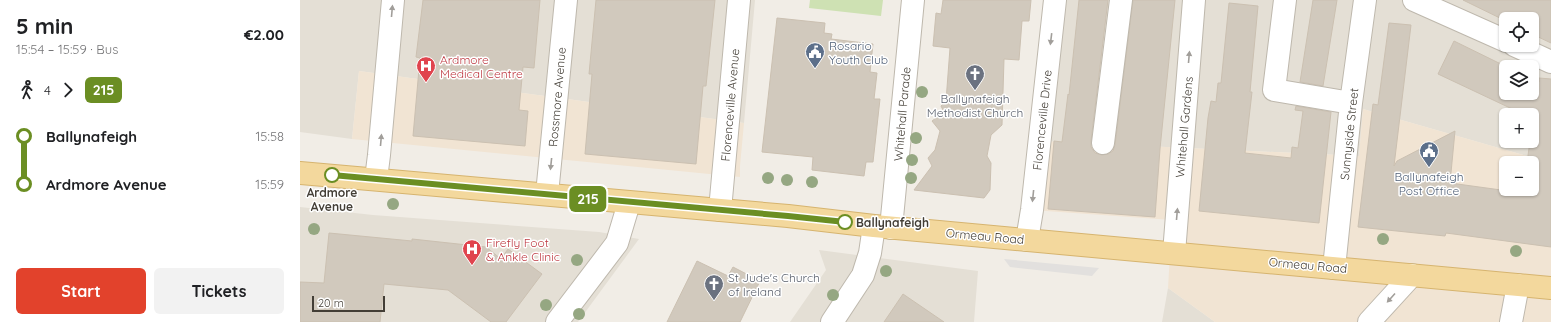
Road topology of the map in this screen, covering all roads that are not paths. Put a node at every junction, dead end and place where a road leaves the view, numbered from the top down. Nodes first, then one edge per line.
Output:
1 (393, 0) edge
2 (566, 0) edge
3 (739, 0) edge
4 (913, 0) edge
5 (1056, 0) edge
6 (1121, 0) edge
7 (1194, 0) edge
8 (1285, 0) edge
9 (1365, 0) edge
10 (1414, 0) edge
11 (1499, 38) edge
12 (1529, 52) edge
13 (1551, 62) edge
14 (1351, 103) junction
15 (1104, 143) dead end
16 (300, 173) edge
17 (376, 179) junction
18 (547, 194) junction
19 (629, 203) junction
20 (720, 210) junction
21 (883, 227) junction
22 (1027, 240) junction
23 (1174, 253) junction
24 (1334, 268) junction
25 (1412, 275) junction
26 (1518, 285) junction
27 (1551, 288) edge
28 (837, 320) edge
29 (557, 322) edge
30 (1369, 322) edge
31 (1511, 322) edge

17 -> 1 street
2 -> 18 street, Rossmore Avenue
3 - 20 street, Florenceville Avenue
4 - 21 street, Whitehall Parade
5 -> 22 street, Florenceville Drive
6 - 15 street
23 -> 7 street, Whitehall Gardens
8 - 14 street
9 - 14 street, Sunnyside Street
10 - 11 street
12 - 13 street
14 - 24 street, Sunnyside Street
16 - 17 main road, Ormeau Road
17 - 18 main road, Ormeau Road
18 - 19 main road, Ormeau Road
19 - 20 main road, Ormeau Road
19 - 29 street
20 - 21 main road, Ormeau Road
21 - 22 main road, Ormeau Road
21 - 28 street, Whitehall Parade
22 - 23 main road, Ormeau Road
23 - 24 main road, Ormeau Road
24 - 25 main road, Ormeau Road
25 - 26 main road, Ormeau Road
25 -> 30 street
26 - 27 main road, Ormeau Road
26 - 31 street

